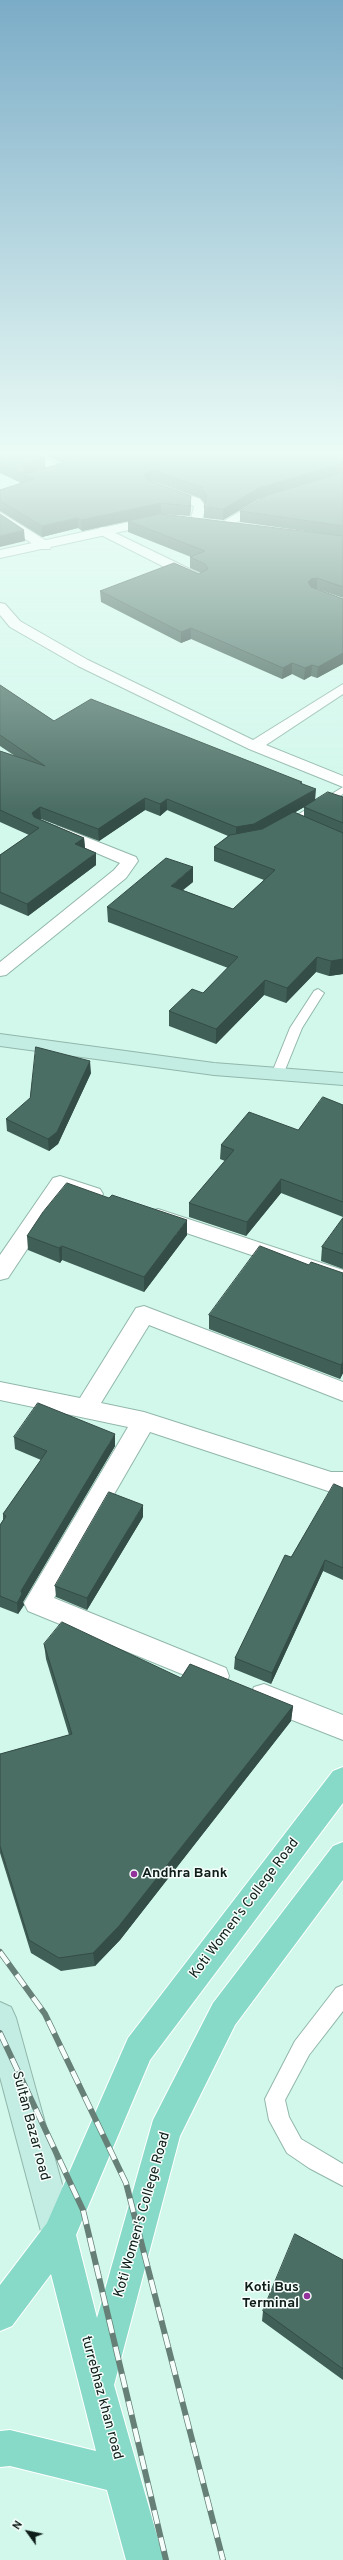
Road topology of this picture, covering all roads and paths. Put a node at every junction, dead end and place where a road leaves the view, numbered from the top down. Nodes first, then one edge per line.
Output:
1 (184, 570) edge
2 (199, 578) edge
3 (0, 607) edge
4 (343, 688) edge
5 (254, 746) junction
6 (343, 782) edge
7 (343, 790) edge
8 (292, 821) junction
9 (42, 825) edge
10 (307, 828) edge
11 (278, 830) edge
12 (0, 971) edge
13 (318, 993) dead end
14 (0, 1040) edge
15 (277, 1075) junction
16 (343, 1079) edge
17 (112, 1201) edge
18 (142, 1211) edge
19 (0, 1272) edge
20 (343, 1278) edge
21 (0, 1391) edge
22 (343, 1392) edge
23 (86, 1408) junction
24 (144, 1421) junction
25 (343, 1482) edge
26 (343, 1728) edge
27 (343, 1780) edge
28 (343, 1856) edge
29 (343, 1995) edge
30 (0, 2018) edge
31 (343, 2175) edge
32 (59, 2235) junction
33 (0, 2314) edge
34 (96, 2385) junction
35 (0, 2449) edge
36 (121, 2475) junction
37 (145, 2560) edge

1 - 2 street
3 - 5 street
4 - 5 street
5 - 6 street
7 - 8 lane
8 - 10 lane
8 - 11 lane
9 - 12 street
13 - 15 lane
14 - 15 main road
15 - 16 main road
17 - 19 street
18 - 20 street
21 - 23 street
22 - 23 street
23 - 24 street
24 - 25 street
24 - 26 street
27 - 32 main road, Koti Women's College Road
28 - 34 main road, Koti Women's College Road
29 - 31 lane
30 - 32 main road, Sultan Bazar road
32 - 33 main road, Koti Women's College Road
32 - 34 main road, turrebhaz khan road
34 - 36 main road, turrebhaz khan road
35 - 36 main road
36 - 37 main road, turrebhaz khan road

